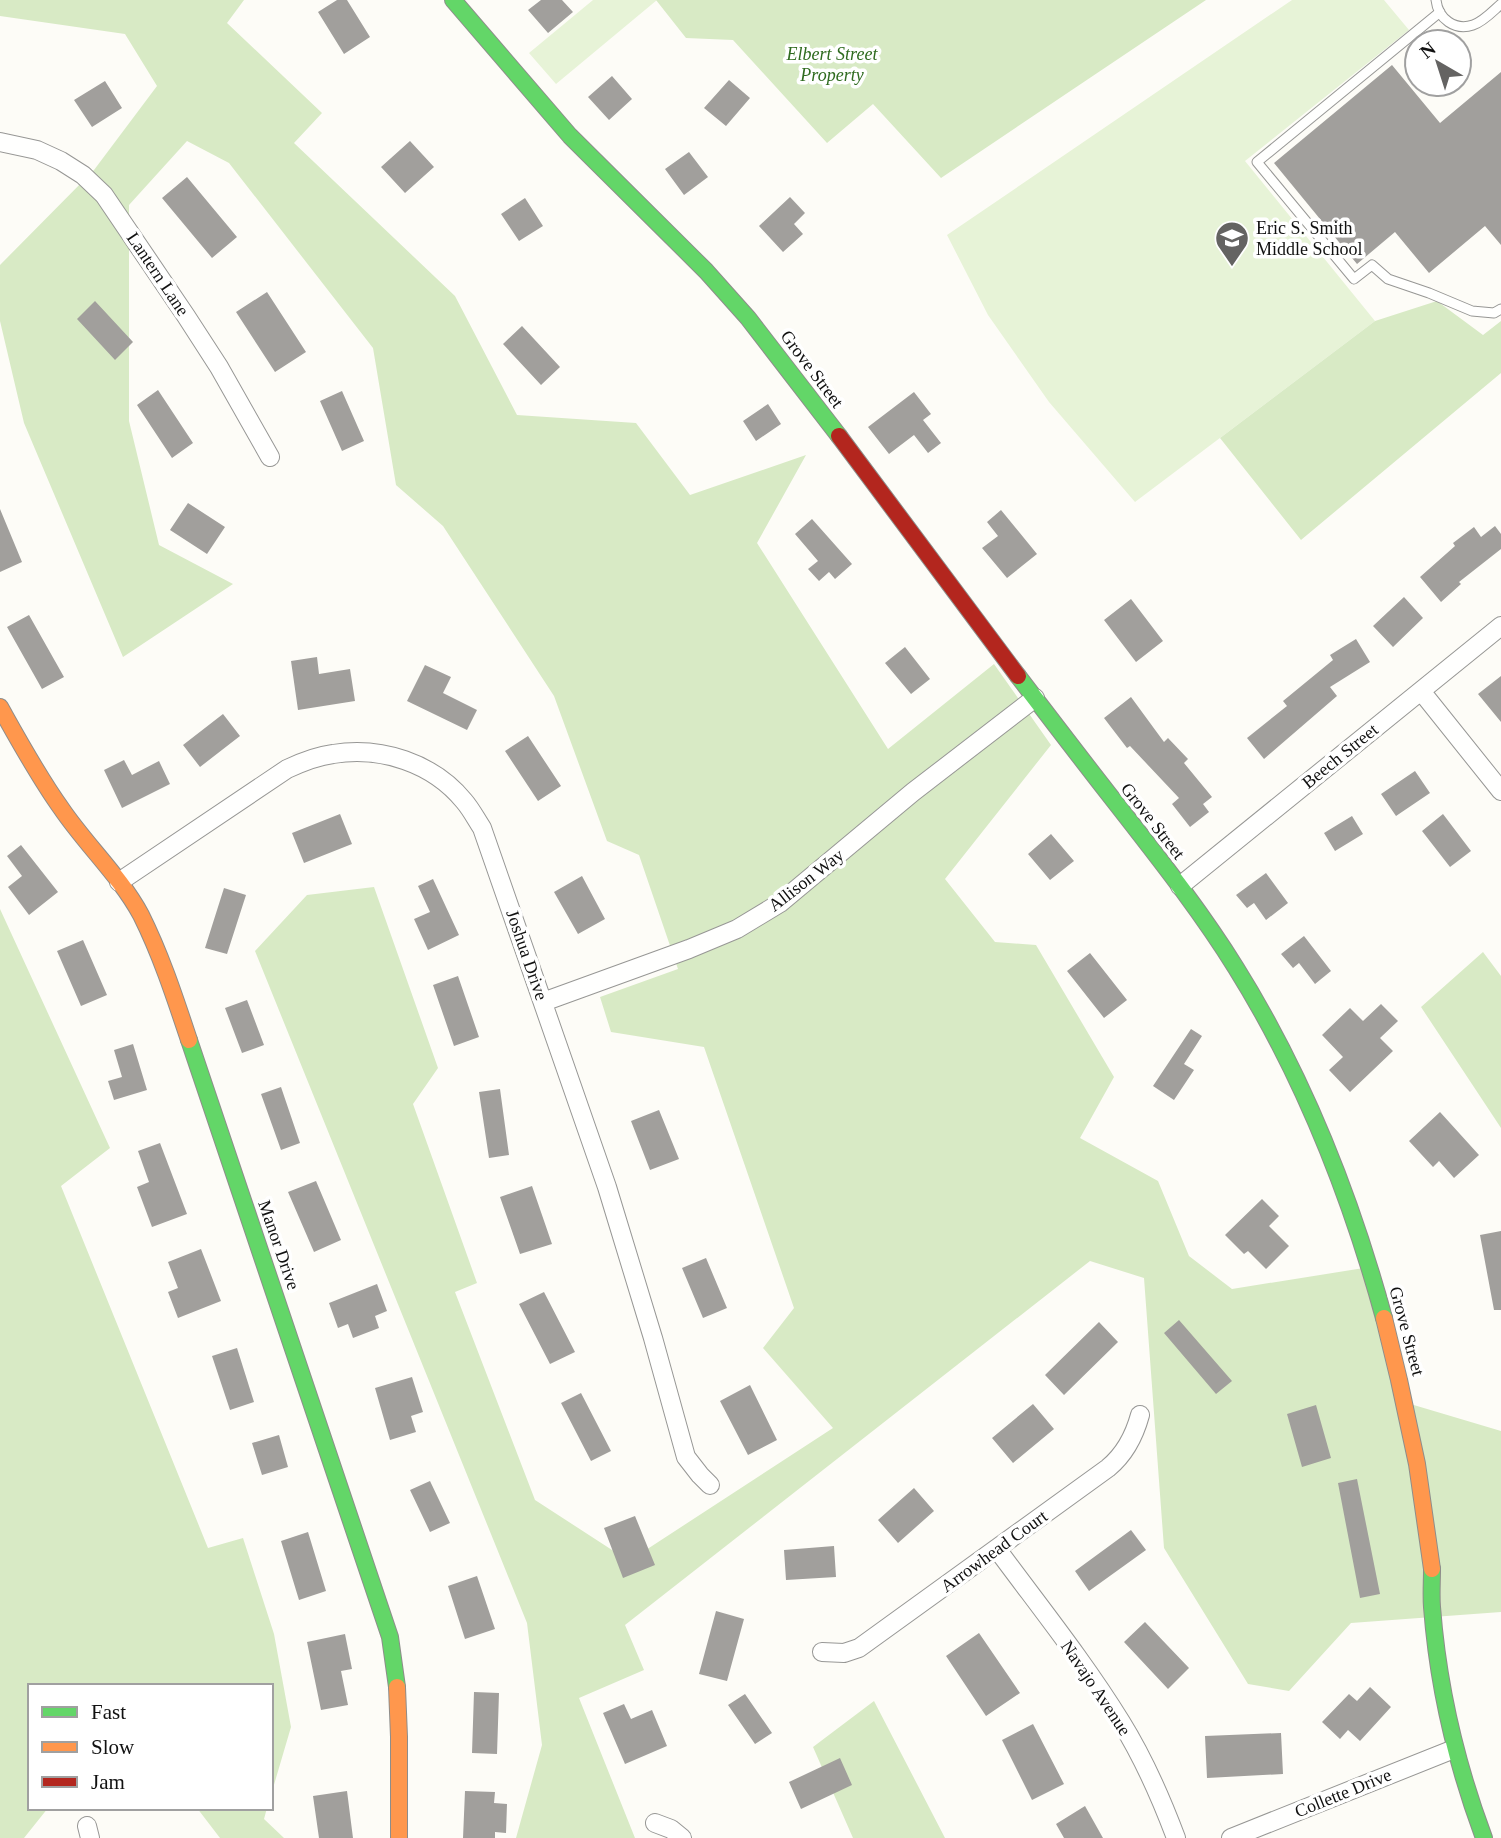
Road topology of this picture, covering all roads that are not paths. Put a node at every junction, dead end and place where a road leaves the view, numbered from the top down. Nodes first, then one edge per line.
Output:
1 (453, 0) edge
2 (1436, 0) edge
3 (1501, 4) edge
4 (1440, 12) junction
5 (0, 142) edge
6 (1501, 309) edge
7 (270, 457) dead end
8 (1501, 626) edge
9 (1421, 691) junction
10 (1035, 698) junction
11 (0, 707) edge
12 (1501, 791) edge
13 (119, 882) junction
14 (1180, 886) junction
15 (543, 1002) junction
16 (1140, 1415) dead end
17 (710, 1485) dead end
18 (997, 1549) junction
19 (822, 1651) dead end
20 (1454, 1749) junction
21 (655, 1823) dead end
22 (399, 1838) edge
23 (682, 1838) edge
24 (1176, 1838) edge
25 (1231, 1838) edge
26 (1484, 1838) edge

1 - 10 street, Grove Street
2 - 4 lane
3 - 4 lane
4 - 6 lane
5 - 7 street, Lantern Lane
8 - 9 street, Beech Street
9 - 12 street
9 - 14 street, Beech Street
10 - 14 street, Grove Street
10 - 15 street, Allison Way
11 - 13 street, Manor Drive
13 - 15 street, Joshua Drive
13 - 22 street, Manor Drive
14 - 20 street, Grove Street
15 - 17 street, Joshua Drive
16 - 18 street, Arrowhead Court
18 - 19 street, Arrowhead Court
18 - 24 street, Navajo Avenue
20 - 25 street, Collette Drive
20 - 26 street, Grove Street
21 - 23 street

